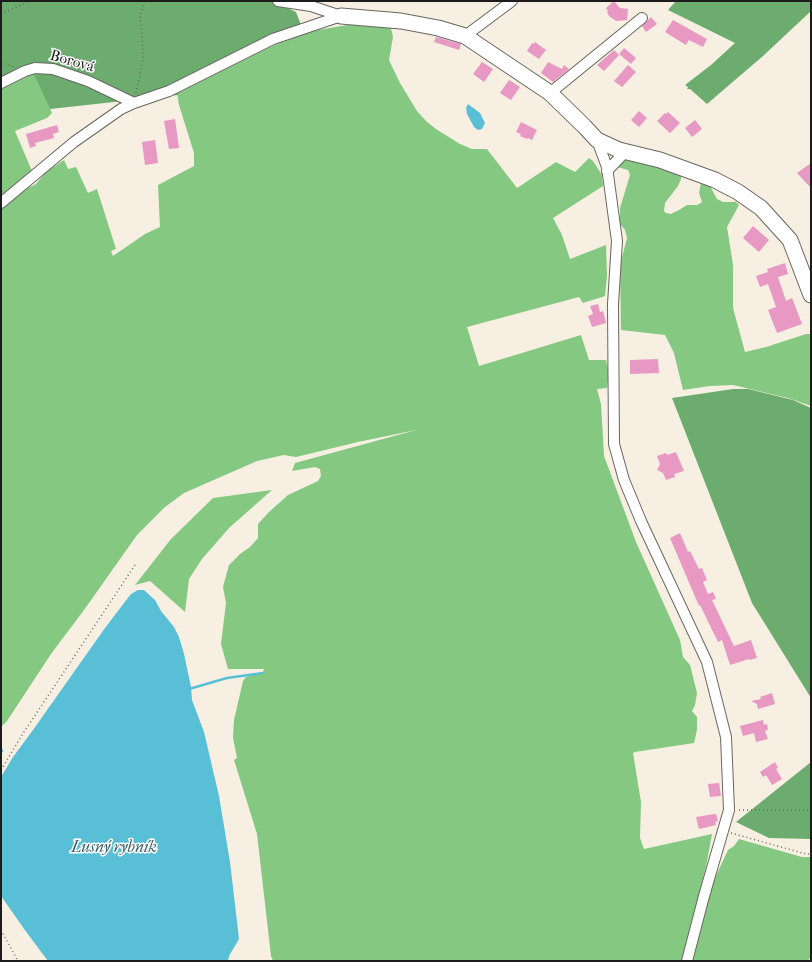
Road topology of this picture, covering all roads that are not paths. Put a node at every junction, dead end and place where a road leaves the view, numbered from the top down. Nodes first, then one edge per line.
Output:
1 (278, 1) edge
2 (512, 1) edge
3 (311, 6) junction
4 (341, 16) junction
5 (642, 18) dead end
6 (311, 26) junction
7 (465, 36) junction
8 (1, 83) edge
9 (550, 93) junction
10 (134, 103) junction
11 (597, 140) junction
12 (626, 151) junction
13 (607, 171) junction
14 (1, 203) edge
15 (811, 295) edge
16 (688, 961) edge

1 - 3 street
2 - 7 street
3 - 4 street
3 - 6 street
4 - 6 street
4 - 7 street
5 - 9 street
6 - 10 street
7 - 9 street
8 - 10 street, Borová
9 - 11 street
10 - 14 street
11 - 12 street
11 - 13 street
12 - 13 street
12 - 15 street
13 - 16 street

